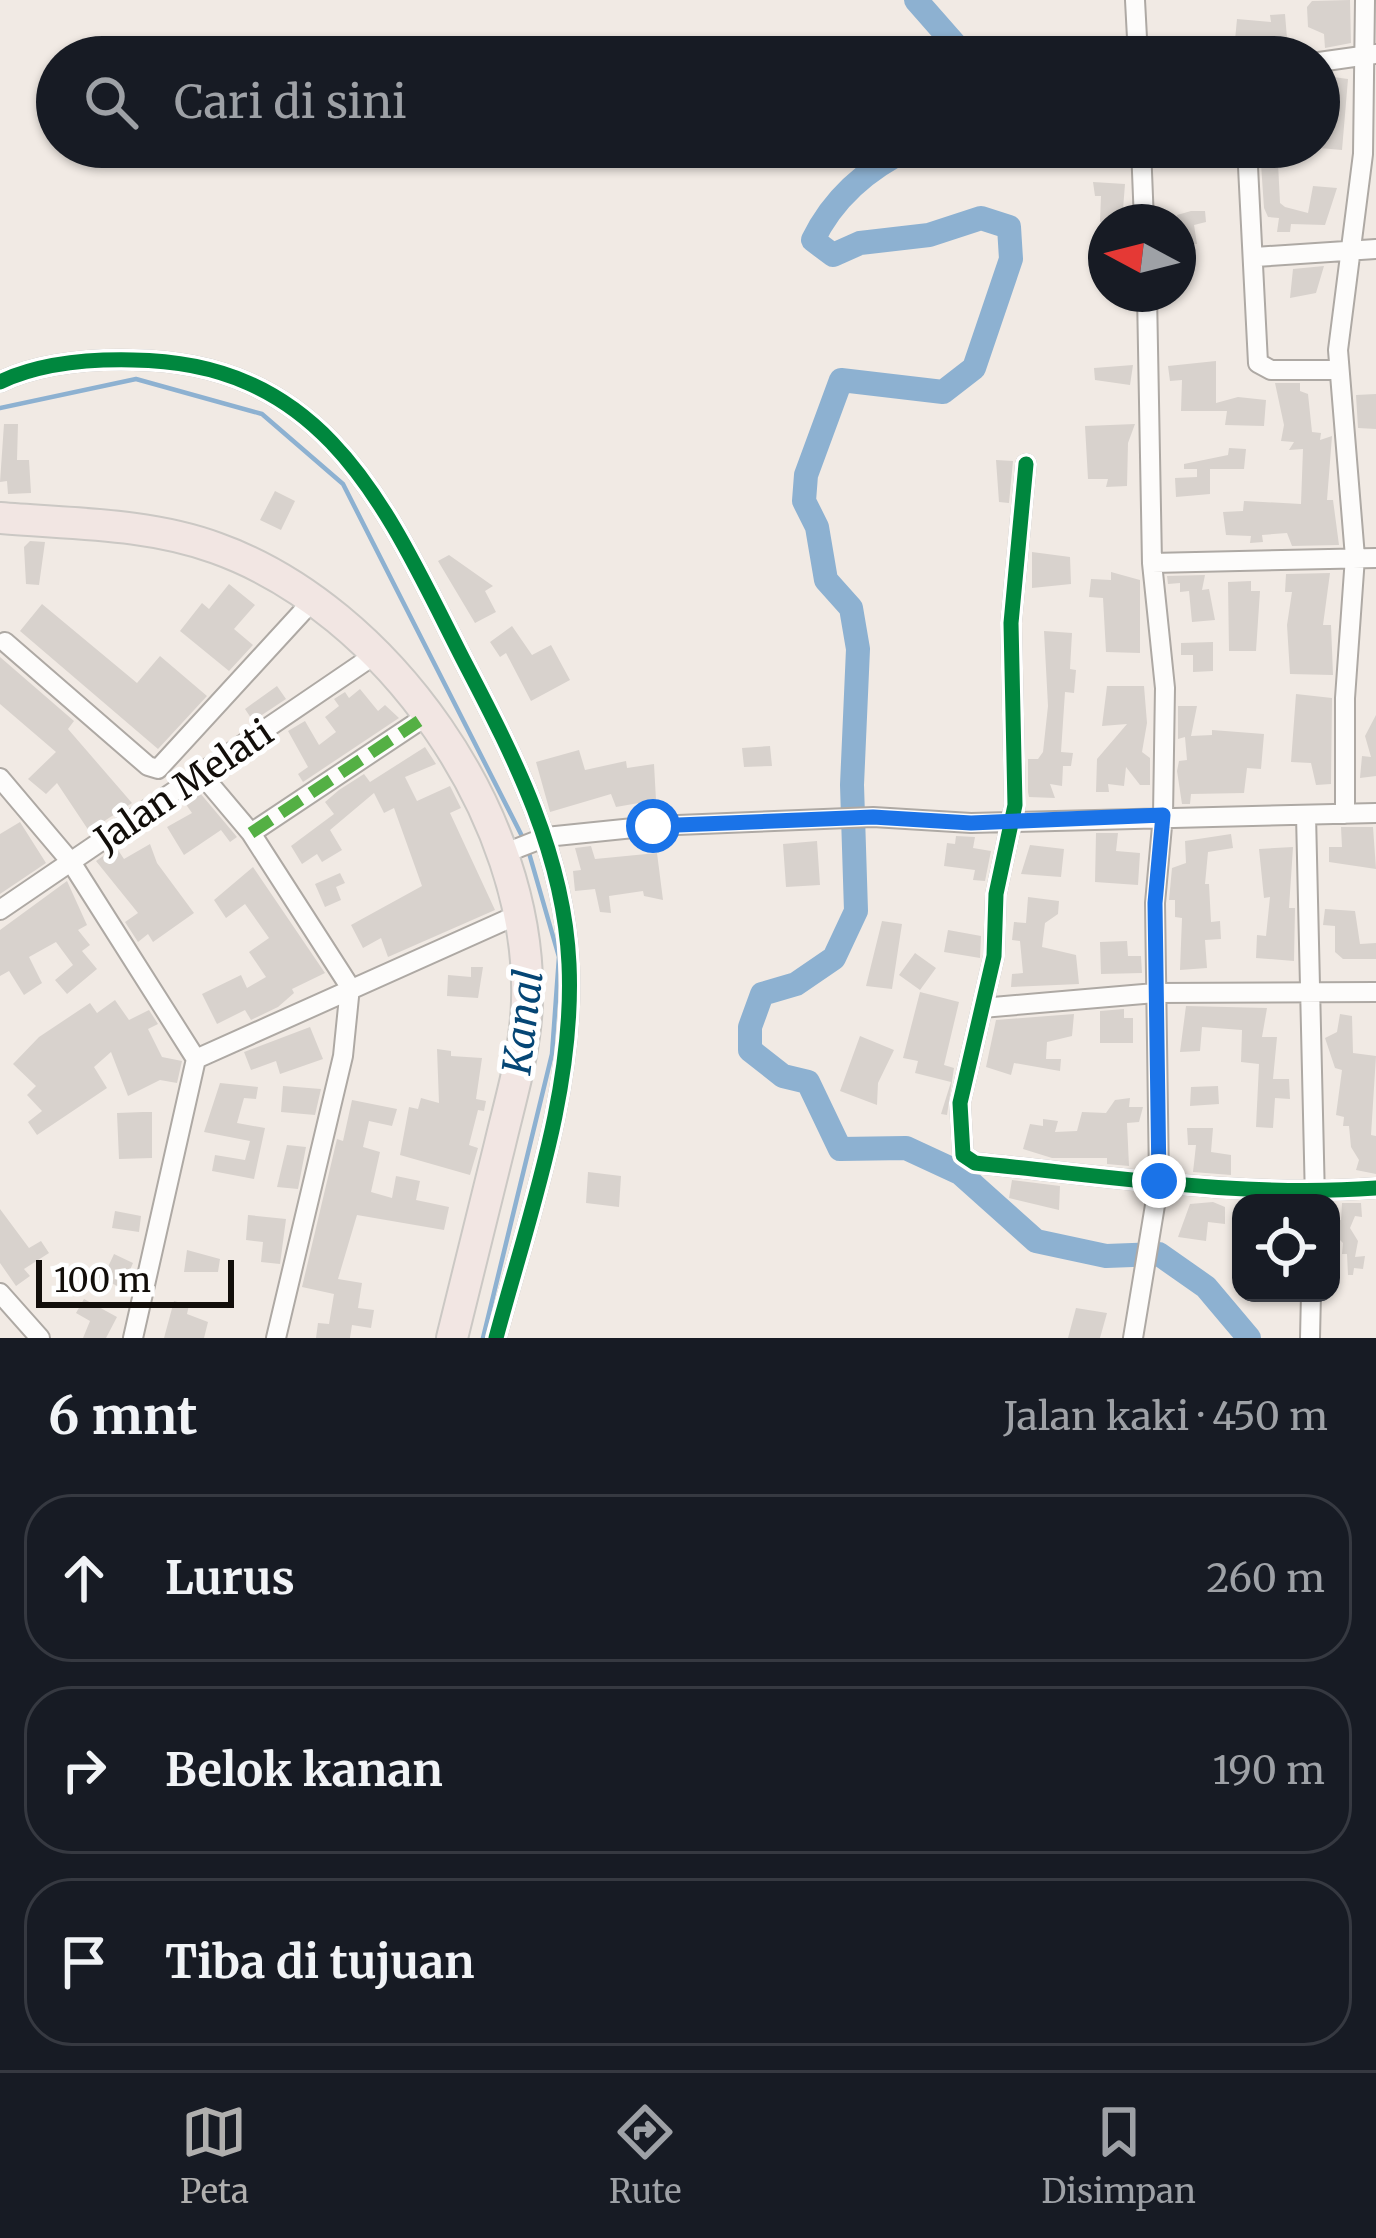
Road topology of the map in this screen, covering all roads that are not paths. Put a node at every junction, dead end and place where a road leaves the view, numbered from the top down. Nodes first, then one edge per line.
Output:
1 (1136, 0) edge
2 (1365, 0) edge
3 (1137, 36) edge
4 (1370, 55) edge
5 (1340, 59) edge
6 (1142, 168) edge
7 (1249, 168) edge
8 (1143, 204) edge
9 (1349, 248) junction
10 (1376, 249) edge
11 (1255, 257) junction
12 (1147, 312) edge
13 (1338, 370) junction
14 (0, 382) edge
15 (1026, 464) dead end
16 (0, 518) edge
17 (0, 533) edge
18 (1355, 557) junction
19 (1376, 558) edge
20 (1152, 563) junction
21 (304, 610) junction
22 (5, 642) dead end
23 (367, 660) junction
24 (419, 721) junction
25 (203, 776) junction
26 (0, 778) edge
27 (1376, 813) edge
28 (1345, 814) junction
29 (1163, 815) junction
30 (1306, 815) junction
31 (1011, 822) junction
32 (250, 833) junction
33 (541, 839) junction
34 (507, 852) junction
35 (71, 862) junction
36 (0, 910) edge
37 (506, 920) junction
38 (350, 987) junction
39 (1376, 992) edge
40 (1155, 993) junction
41 (1310, 994) junction
42 (982, 1008) junction
43 (196, 1059) junction
44 (1159, 1181) junction
45 (484, 1184) junction
46 (1376, 1188) edge
47 (1278, 1194) edge
48 (1315, 1194) edge
49 (1339, 1194) edge
50 (0, 1292) edge
51 (1311, 1302) edge
52 (1310, 1335) edge
53 (40, 1338) edge
54 (133, 1338) edge
55 (276, 1338) edge
56 (440, 1338) edge
57 (452, 1338) edge
58 (496, 1338) edge
59 (1132, 1338) edge

1 - 3 street
2 - 4 street
4 - 5 street
4 - 9 street
6 - 8 street
7 - 11 street
9 - 10 street
9 - 11 street
9 - 13 street
11 - 13 street
12 - 20 street
13 - 18 street
14 - 33 street
15 - 31 street
16 - 34 highway
17 - 21 highway
18 - 19 street
18 - 20 street
18 - 28 street
20 - 29 street
21 - 22 street
21 - 23 highway
23 - 24 highway
23 - 25 street, Jalan Melati
24 - 32 street
24 - 37 highway
25 - 32 street
25 - 35 street, Jalan Melati
26 - 35 street
27 - 28 street
28 - 30 street
29 - 30 street
29 - 31 street
29 - 40 street
30 - 41 street
31 - 33 street
31 - 42 street
32 - 38 street
33 - 34 street
33 - 58 street
34 - 45 highway
35 - 36 street, Jalan Melati
35 - 43 street
37 - 38 street
37 - 45 highway
38 - 43 street
38 - 55 street
39 - 41 street
40 - 41 street
40 - 42 street
40 - 44 street
41 - 48 street
42 - 44 street
43 - 54 street
44 - 47 street
44 - 59 street
45 - 56 highway
45 - 57 highway
46 - 49 street
50 - 53 street
51 - 52 street

